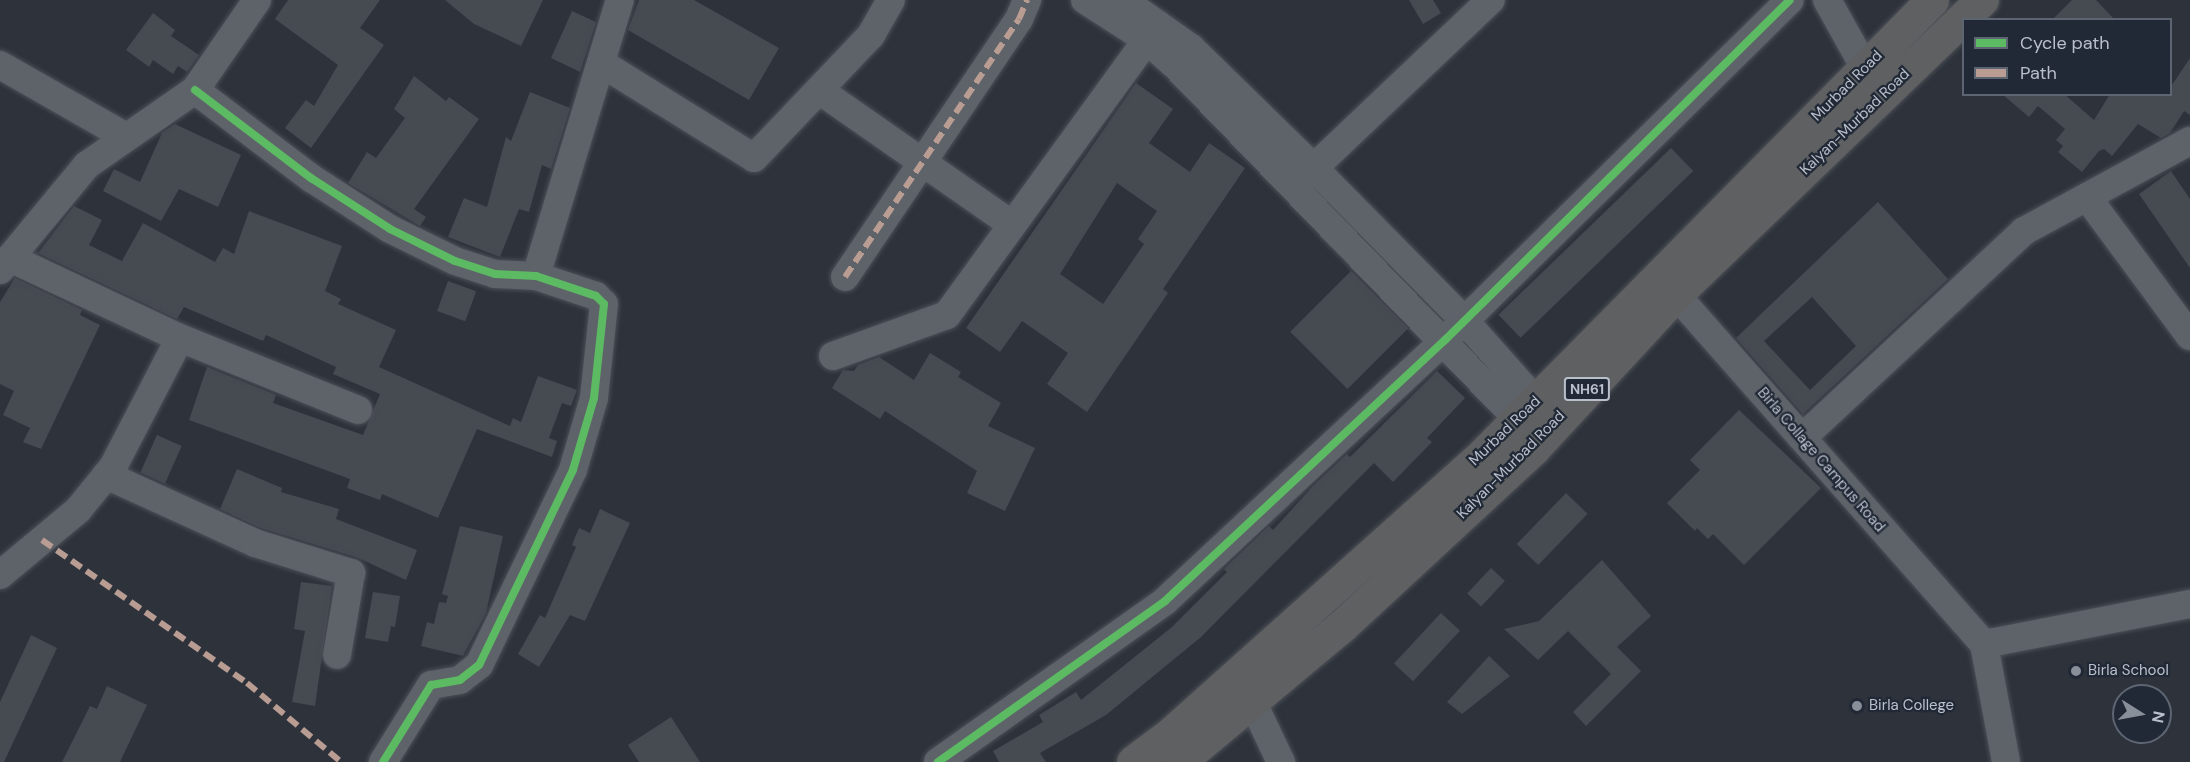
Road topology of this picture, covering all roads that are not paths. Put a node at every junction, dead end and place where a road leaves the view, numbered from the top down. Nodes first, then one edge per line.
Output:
1 (257, 0) edge
2 (620, 0) edge
3 (891, 0) edge
4 (1027, 0) edge
5 (1085, 0) edge
6 (1124, 0) edge
7 (1491, 0) edge
8 (1790, 0) edge
9 (1827, 0) edge
10 (1932, 0) edge
11 (1982, 0) edge
12 (1962, 18) edge
13 (1962, 18) edge
14 (1153, 32) junction
15 (601, 63) junction
16 (0, 65) edge
17 (1865, 68) junction
18 (195, 90) junction
19 (819, 90) junction
20 (126, 137) junction
21 (2190, 141) edge
22 (921, 164) junction
23 (1304, 177) junction
24 (2087, 197) junction
25 (1011, 224) junction
26 (5, 264) edge
27 (536, 276) junction
28 (845, 277) dead end
29 (1667, 285) junction
30 (1454, 330) junction
31 (2190, 336) edge
32 (180, 338) junction
33 (833, 356) dead end
34 (358, 410) dead end
35 (1537, 421) junction
36 (1802, 438) junction
37 (106, 475) junction
38 (0, 575) edge
39 (2190, 604) edge
40 (1984, 644) junction
41 (337, 655) dead end
42 (1243, 689) junction
43 (383, 762) edge
44 (938, 762) edge
45 (1132, 762) edge
46 (1179, 762) edge
47 (1281, 762) edge
48 (2006, 762) edge

1 - 18 street
2 - 15 street
3 - 19 street
4 - 22 street
5 - 14 street
6 - 14 street
7 - 23 street
8 - 30 street
9 - 17 street
10 - 17 highway, Murbad Road / NH61
11 - 12 highway, Kalyan-Murbad Road / NH61
13 - 29 highway, Kalyan-Murbad Road / NH61
14 - 23 street
14 - 25 street
15 - 19 street
15 - 27 street
16 - 20 street
17 - 29 highway, Murbad Road / NH61
18 - 20 street
18 - 27 street
19 - 22 street
20 - 26 street
21 - 24 street
22 - 25 street
22 - 28 street
23 - 30 street
24 - 31 street
24 - 36 street
25 - 33 street
26 - 32 street
27 - 43 street
29 - 35 highway, Kalyan-Murbad Road / NH61
29 - 36 street, Birla Collage Campus Road
30 - 35 street
30 - 44 street
32 - 34 street
32 - 37 street
35 - 42 highway, Kalyan-Murbad Road / NH61
36 - 40 street, Birla Collage Campus Road
37 - 38 street
37 - 41 street
39 - 40 street
40 - 48 street
42 - 45 highway, NH61
42 - 46 highway, Kalyan-Murbad Road / NH61
42 - 47 street

